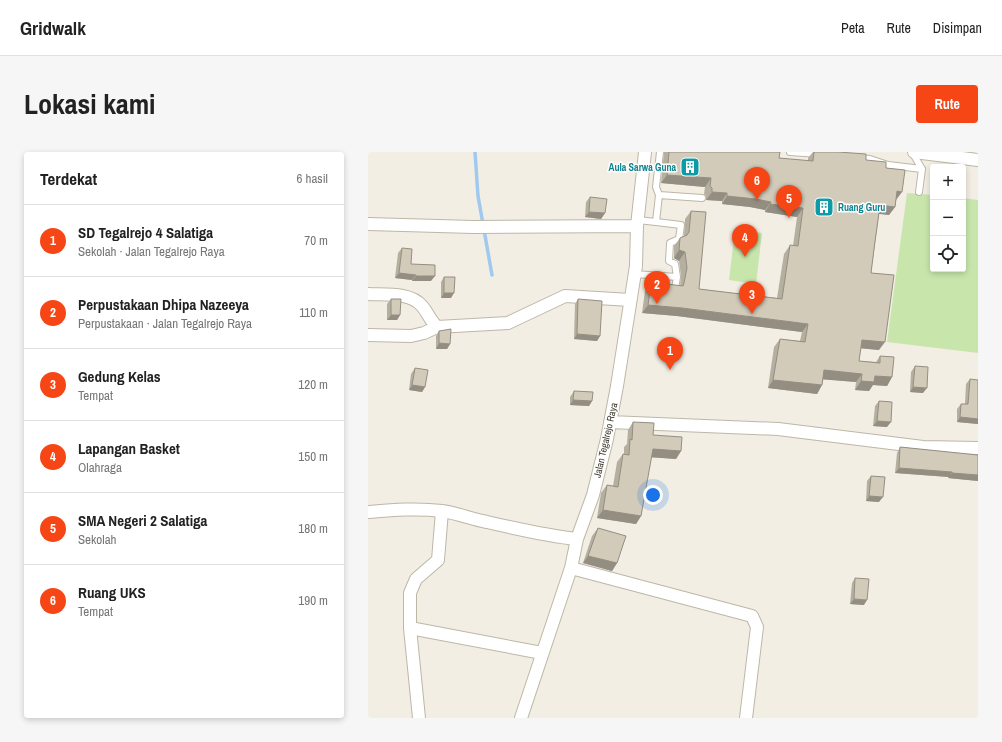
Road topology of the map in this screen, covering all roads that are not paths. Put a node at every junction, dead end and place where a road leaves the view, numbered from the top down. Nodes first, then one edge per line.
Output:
1 (645, 152) edge
2 (660, 152) edge
3 (790, 152) edge
4 (913, 152) edge
5 (927, 153) edge
6 (825, 155) edge
7 (854, 158) edge
8 (978, 160) edge
9 (922, 169) junction
10 (920, 192) dead end
11 (659, 195) junction
12 (702, 198) dead end
13 (656, 222) junction
14 (638, 223) junction
15 (368, 224) edge
16 (634, 274) junction
17 (676, 277) junction
18 (675, 289) edge
19 (368, 294) edge
20 (630, 300) junction
21 (437, 327) junction
22 (368, 335) edge
23 (610, 422) junction
24 (978, 448) edge
25 (442, 511) junction
26 (368, 512) edge
27 (577, 539) junction
28 (571, 568) junction
29 (410, 628) junction
30 (542, 654) junction
31 (419, 718) edge
32 (521, 718) edge
33 (746, 718) edge

1 - 14 street, Jalan Tegalrejo Raya
2 - 11 lane
3 - 6 lane
4 - 5 street
4 - 9 lane
5 - 8 street
7 - 9 lane
9 - 10 lane
11 - 12 lane
11 - 13 lane
13 - 14 lane
13 - 17 lane
14 - 15 street
14 - 16 street, Jalan Tegalrejo Raya
16 - 17 lane
16 - 20 street, Jalan Tegalrejo Raya
17 - 18 lane
19 - 21 street
20 - 21 street
20 - 23 street, Jalan Tegalrejo Raya
21 - 22 street
23 - 24 street
23 - 27 street, Jalan Tegalrejo Raya
25 - 26 street
25 - 27 street
25 - 29 street
27 - 28 street, Jalan Tegalrejo Raya
28 - 30 street, Jalan Tegalrejo Raya
28 - 33 street
29 - 30 street
29 - 31 street
30 - 32 street, Jalan Tegalrejo Raya

